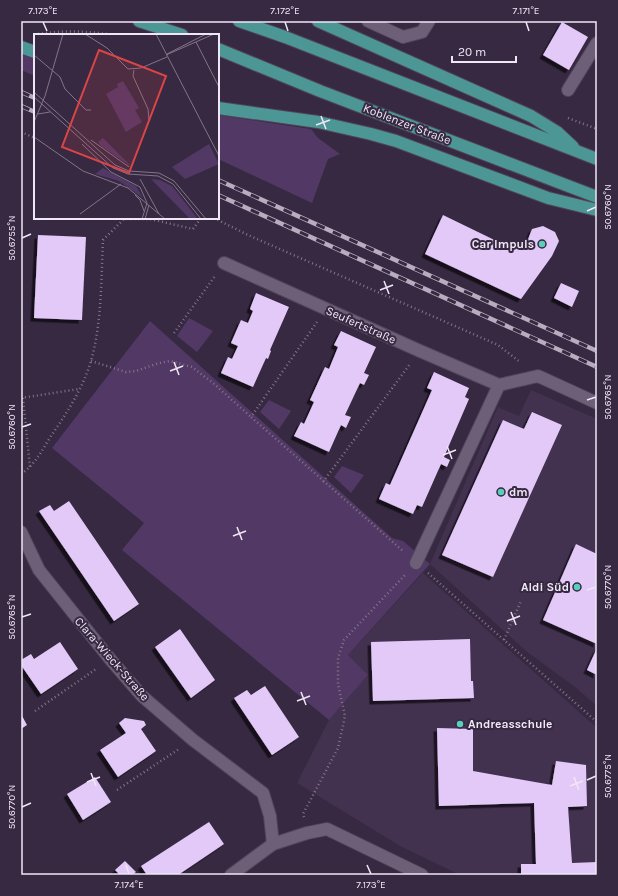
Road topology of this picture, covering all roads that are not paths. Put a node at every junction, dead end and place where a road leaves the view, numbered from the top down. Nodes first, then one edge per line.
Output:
1 (139, 21) edge
2 (239, 21) edge
3 (318, 21) edge
4 (368, 21) edge
5 (429, 21) edge
6 (179, 34) edge
7 (597, 43) edge
8 (21, 47) edge
9 (219, 49) edge
10 (34, 52) edge
11 (568, 90) dead end
12 (219, 108) edge
13 (578, 151) junction
14 (597, 159) edge
15 (597, 197) edge
16 (597, 210) edge
17 (224, 262) road end
18 (499, 385) junction
19 (597, 403) edge
20 (21, 532) edge
21 (416, 563) road end
22 (274, 844) junction
23 (231, 875) edge
24 (422, 875) edge

1 - 6 main road
2 - 13 main road
3 - 13 main road
4 - 5 street
7 - 11 street
8 - 10 main road
9 - 15 main road, Koblenzer Straße
12 - 16 main road
13 - 14 main road
17 - 18 street, Seufertstraße
18 - 19 street
18 - 21 street
20 - 22 street, Clara-Wieck-Straße
22 - 23 street
22 - 24 street

